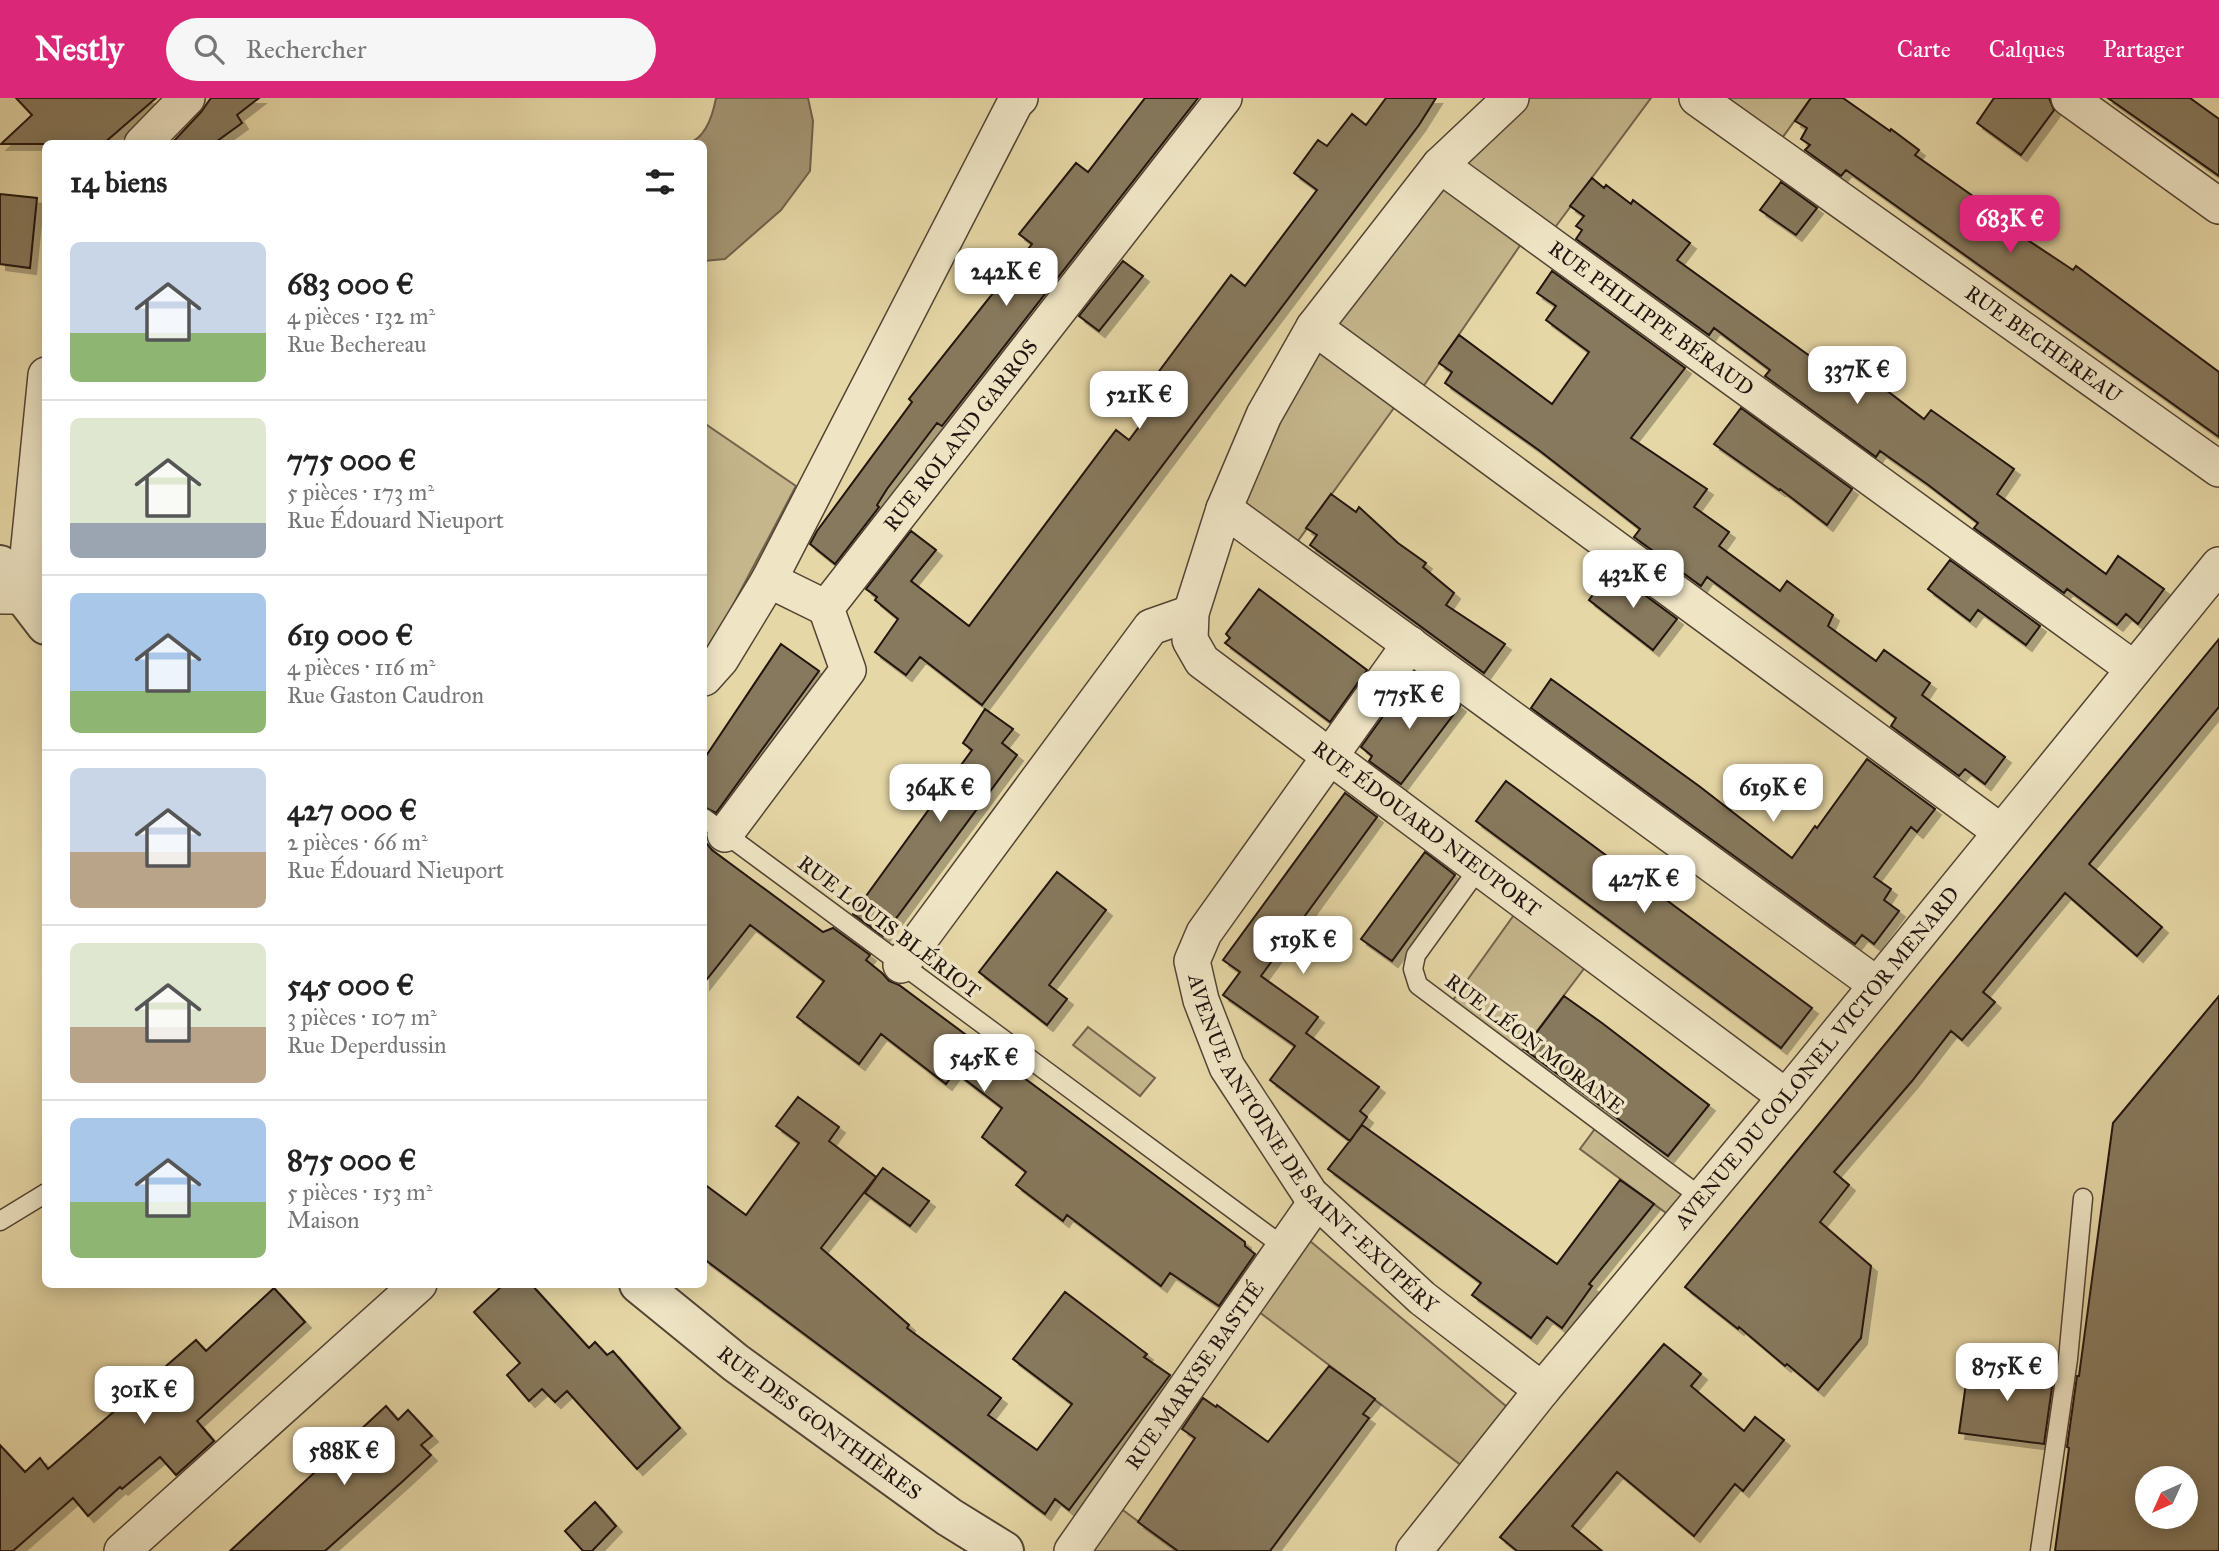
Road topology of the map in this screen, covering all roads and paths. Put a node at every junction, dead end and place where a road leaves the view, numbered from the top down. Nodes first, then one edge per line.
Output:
1 (187, 98) edge
2 (1020, 98) edge
3 (1224, 98) edge
4 (1511, 98) edge
5 (1697, 98) edge
6 (2069, 98) edge
7 (146, 140) edge
8 (1440, 165) junction
9 (2219, 206) edge
10 (1314, 327) junction
11 (42, 414) edge
12 (2219, 469) edge
13 (1224, 509) junction
14 (0, 565) edge
15 (2219, 565) edge
16 (769, 580) junction
17 (23, 606) edge
18 (826, 608) junction
19 (1191, 613) junction
20 (1410, 645) junction
21 (2134, 669) junction
22 (707, 675) edge
23 (1330, 757) junction
24 (714, 826) edge
25 (2001, 832) junction
26 (1479, 868) junction
27 (901, 965) junction
28 (1877, 985) junction
29 (1786, 1097) junction
30 (42, 1195) edge
31 (1702, 1198) junction
32 (2083, 1198) dead end
33 (1316, 1202) junction
34 (0, 1221) edge
35 (1284, 1247) junction
36 (415, 1288) edge
37 (644, 1288) edge
38 (1542, 1390) junction
39 (122, 1551) edge
40 (1004, 1551) edge
41 (1072, 1551) edge
42 (1414, 1551) edge
43 (2040, 1551) edge

1 - 7 street
2 - 16 street
3 - 18 street, RUE ROLAND GARROS
4 - 8 street
5 - 12 street, RUE BECHEREAU
6 - 9 street
8 - 10 street
8 - 21 street, RUE PHILIPPE BÉRAUD
10 - 13 street
10 - 25 street
11 - 17 street
13 - 19 street
13 - 20 street
14 - 17 street
15 - 21 street, AVENUE DU COLONEL VICTOR MENARD
16 - 18 street
16 - 22 street
18 - 24 street
19 - 23 street, RUE ÉDOUARD NIEUPORT
19 - 27 street
20 - 23 street, AVENUE ANTOINE DE SAINT-EXUPÉRY
20 - 28 street
21 - 25 street, AVENUE DU COLONEL VICTOR MENARD
23 - 26 street, RUE ÉDOUARD NIEUPORT
23 - 33 street, AVENUE ANTOINE DE SAINT-EXUPÉRY
24 - 27 lane, RUE LOUIS BLÉRIOT
25 - 28 street, AVENUE DU COLONEL VICTOR MENARD
26 - 29 street, RUE ÉDOUARD NIEUPORT
26 - 31 lane, RUE LÉON MORANE
27 - 35 lane, RUE LOUIS BLÉRIOT
28 - 29 street, AVENUE DU COLONEL VICTOR MENARD
29 - 31 street, AVENUE DU COLONEL VICTOR MENARD
30 - 34 lane
31 - 38 street, AVENUE DU COLONEL VICTOR MENARD
32 - 43 lane
33 - 35 street, RUE MARYSE BASTIÉ
33 - 38 street, AVENUE ANTOINE DE SAINT-EXUPÉRY
35 - 41 street, RUE MARYSE BASTIÉ
36 - 39 street
37 - 40 street, RUE DES GONTHIÈRES
38 - 42 street, AVENUE DU COLONEL VICTOR MENARD

